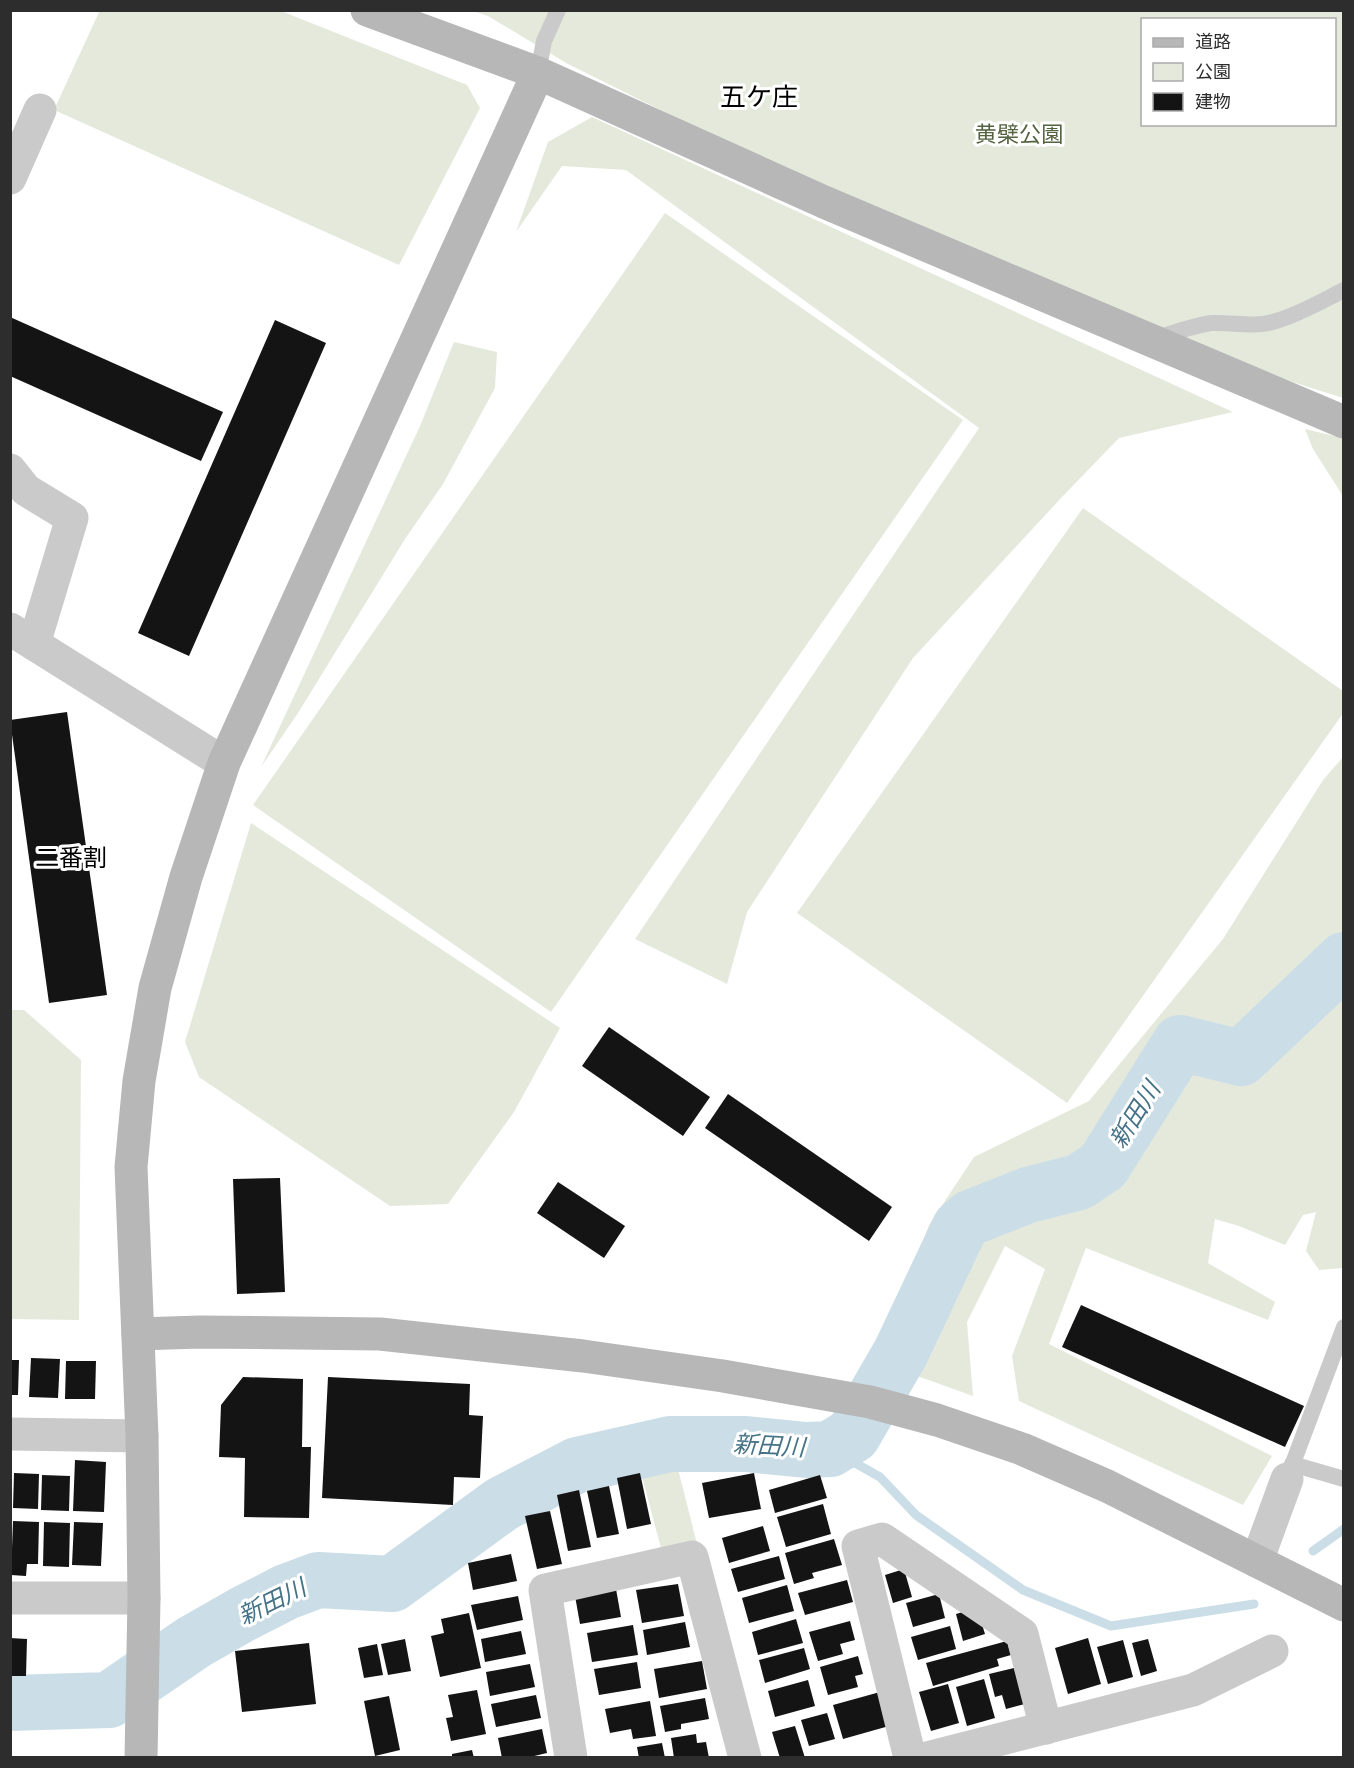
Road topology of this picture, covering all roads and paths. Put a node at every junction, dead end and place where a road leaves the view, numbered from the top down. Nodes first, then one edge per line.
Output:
1 (367, 10) edge
2 (558, 10) edge
3 (538, 73) junction
4 (40, 110) dead end
5 (10, 178) edge
6 (1344, 290) edge
7 (1150, 340) junction
8 (1344, 422) edge
9 (10, 470) edge
10 (22, 636) edge
11 (224, 763) junction
12 (1344, 1327) edge
13 (138, 1334) junction
14 (10, 1434) edge
15 (142, 1436) junction
16 (1290, 1471) junction
17 (1344, 1479) edge
18 (1257, 1561) junction
19 (10, 1598) edge
20 (144, 1598) junction
21 (1344, 1605) edge
22 (1272, 1651) dead end
23 (1046, 1728) junction
24 (141, 1758) edge
25 (571, 1758) edge
26 (745, 1758) edge
27 (910, 1758) edge
28 (927, 1758) edge

1 - 3 street
2 - 3 lane
3 - 7 street
3 - 11 street
4 - 5 street
6 - 7 lane
7 - 8 street
9 - 10 street
10 - 11 street
11 - 13 street
12 - 16 lane
13 - 15 street
13 - 18 street
14 - 15 street
15 - 20 street
16 - 17 lane
16 - 18 street
18 - 21 street
19 - 20 street
20 - 24 street
22 - 23 street
23 - 27 street
23 - 28 street
25 - 26 street

